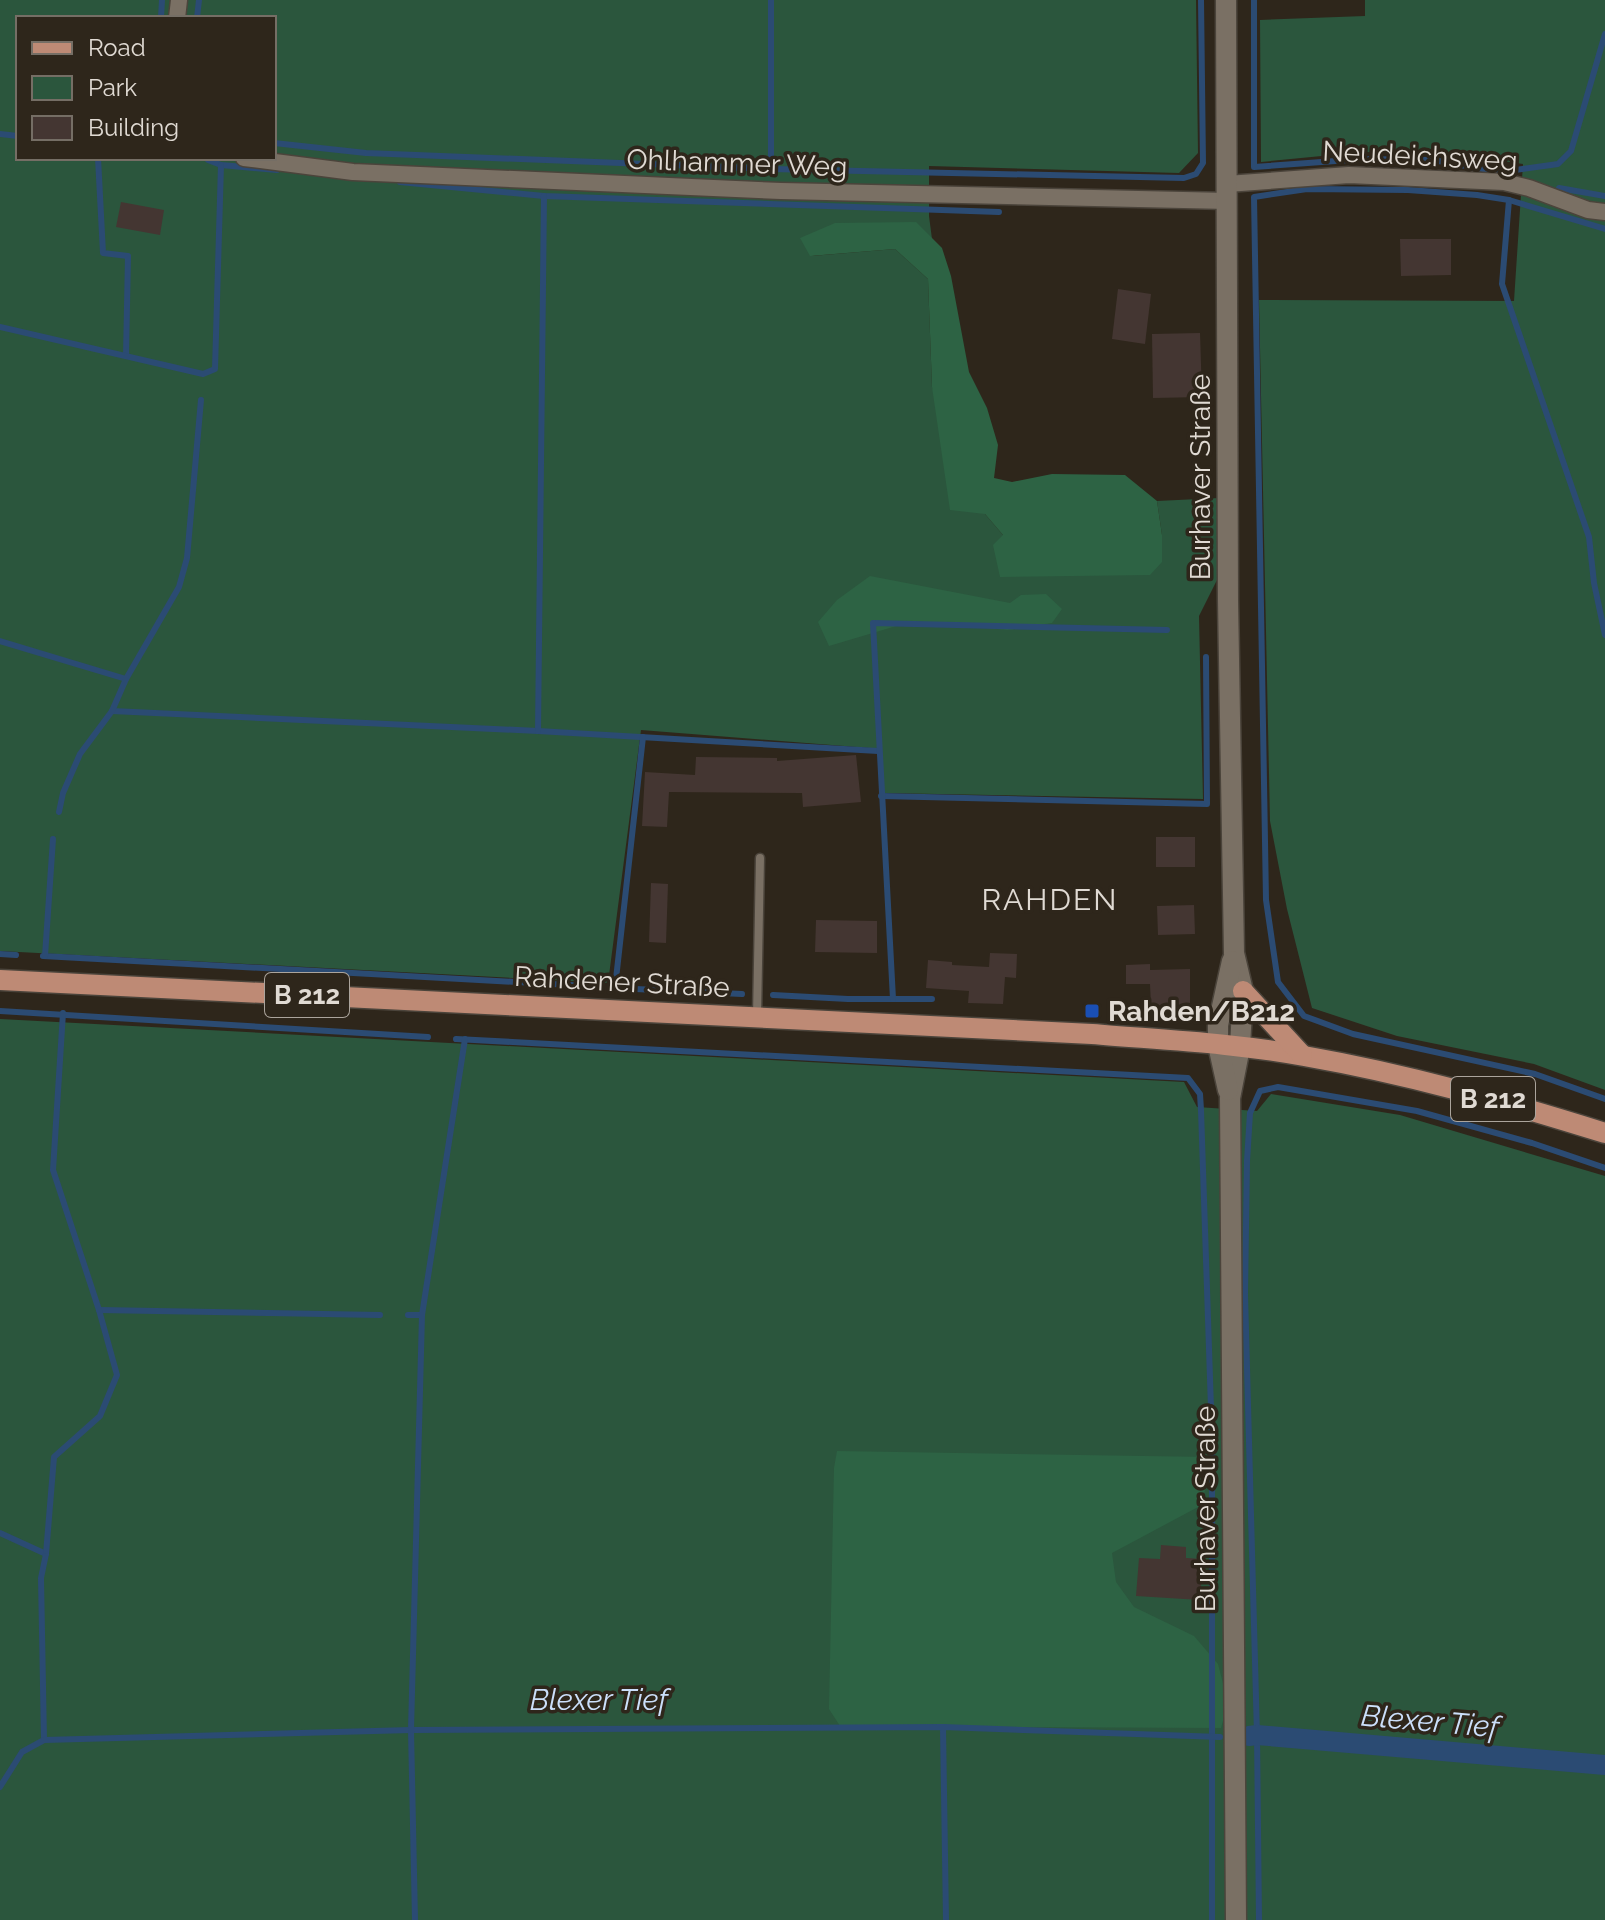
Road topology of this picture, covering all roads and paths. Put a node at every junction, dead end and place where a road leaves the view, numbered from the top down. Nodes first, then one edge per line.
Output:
1 (1226, 0) edge
2 (260, 160) edge
3 (1228, 193) junction
4 (1605, 212) edge
5 (760, 858) dead end
6 (1234, 953) junction
7 (0, 980) edge
8 (1243, 991) junction
9 (757, 1016) junction
10 (1218, 1045) junction
11 (1240, 1047) junction
12 (1302, 1055) junction
13 (1230, 1098) junction
14 (1605, 1133) edge
15 (1236, 1920) edge

1 - 3 main road, Burhaver Straße
2 - 3 street, Ohlhammer Weg
3 - 4 street, Neudeichsweg
3 - 6 main road, Burhaver Straße
5 - 9 lane
6 - 8 main road, Burhaver Straße
6 - 10 main road, Burhaver Straße
7 - 9 main road, Rahdener Straße / B 212
8 - 11 main road, Burhaver Straße
8 - 12 main road
9 - 10 main road, Rahdener Straße / B 212
10 - 11 main road, Rahdener Straße / B 212
10 - 13 main road, Burhaver Straße
11 - 12 main road, B 212
11 - 13 main road, Burhaver Straße
12 - 14 main road, B 212
13 - 15 main road, Burhaver Straße

